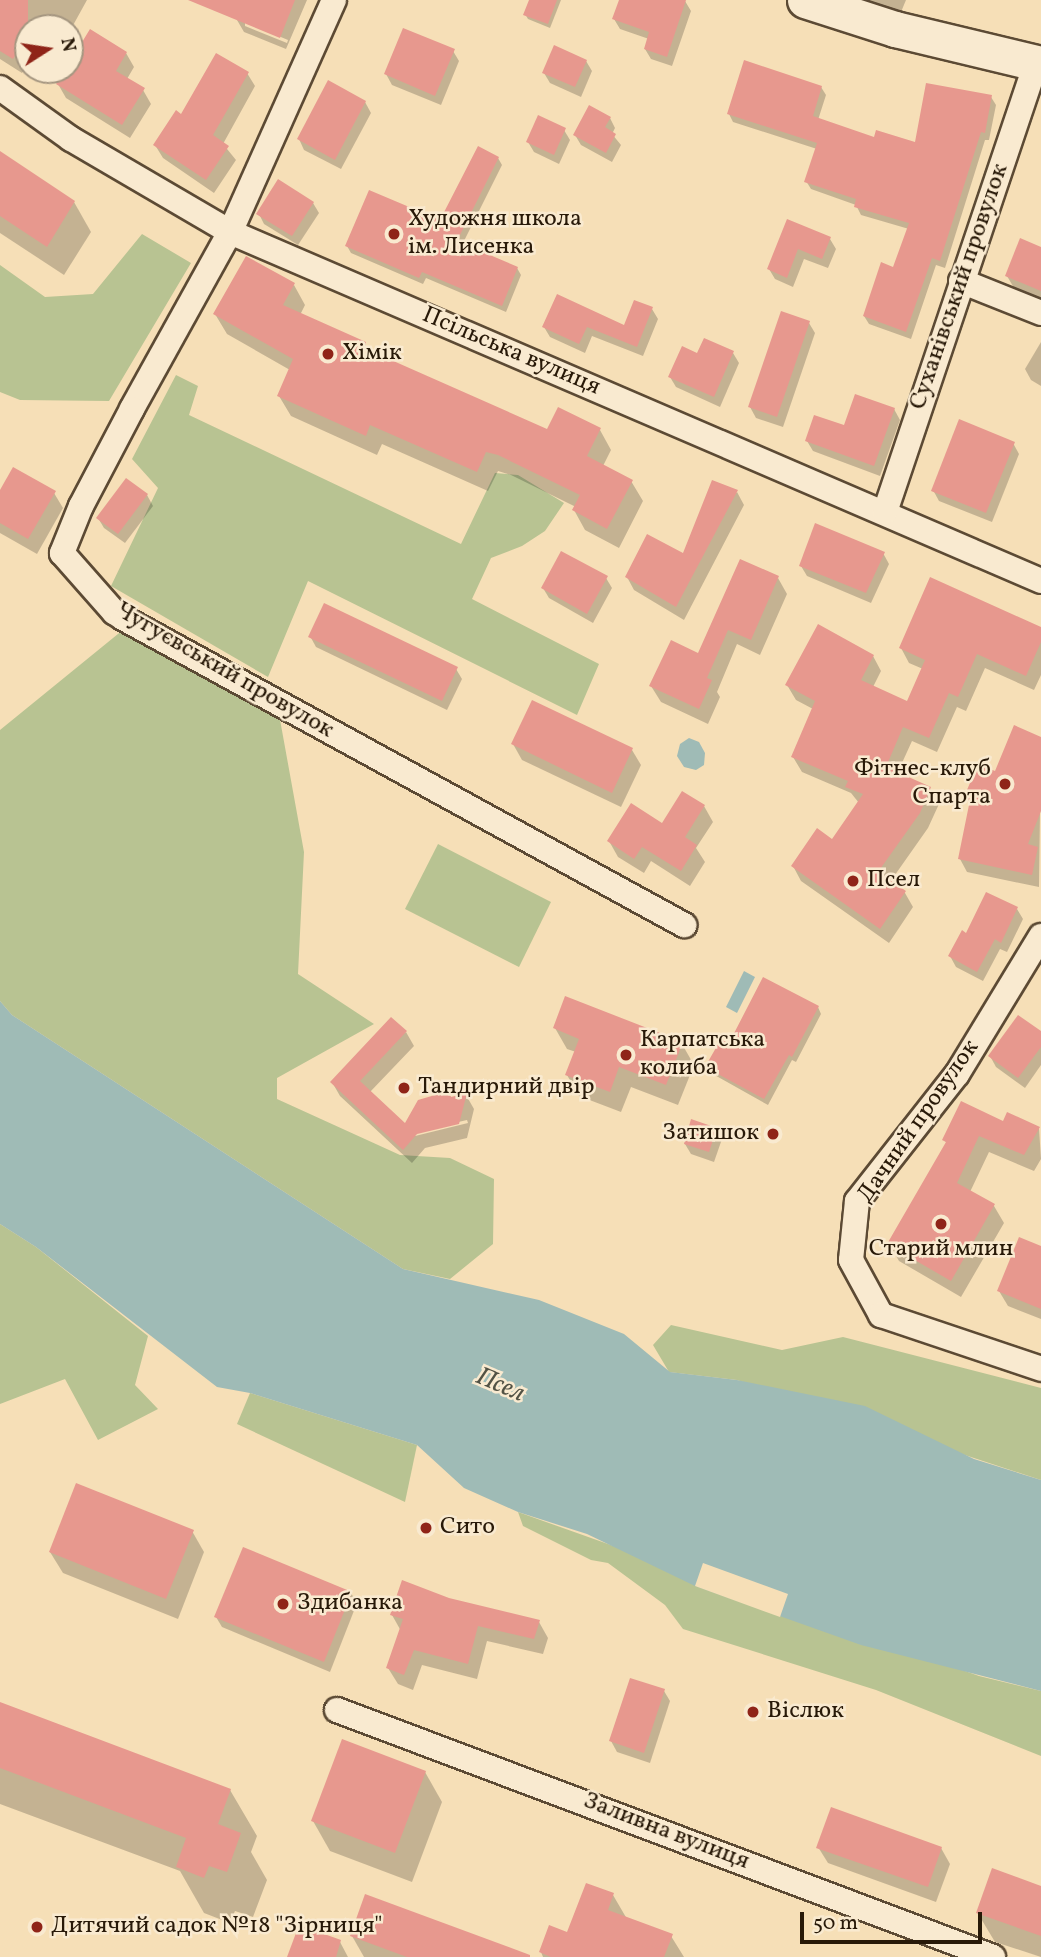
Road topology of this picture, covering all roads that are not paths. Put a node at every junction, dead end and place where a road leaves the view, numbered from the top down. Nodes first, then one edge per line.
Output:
1 (334, 0) edge
2 (805, 0) edge
3 (1039, 63) edge
4 (0, 88) edge
5 (230, 232) junction
6 (961, 281) junction
7 (1041, 313) edge
8 (885, 512) junction
9 (1041, 581) edge
10 (684, 925) dead end
11 (1041, 936) edge
12 (1041, 1369) edge
13 (337, 1710) dead end
14 (993, 1957) edge

1 - 5 street, Чугуєвський провулок
2 - 3 main road
3 - 6 street, Суханівський провулок
4 - 5 street, Псільська вулиця
5 - 8 street, Псільська вулиця
5 - 10 street, Чугуєвський провулок
6 - 7 street
6 - 8 street, Суханівський провулок
8 - 9 street, Псільська вулиця
11 - 12 street, Дачний провулок
13 - 14 street, Заливна вулиця

